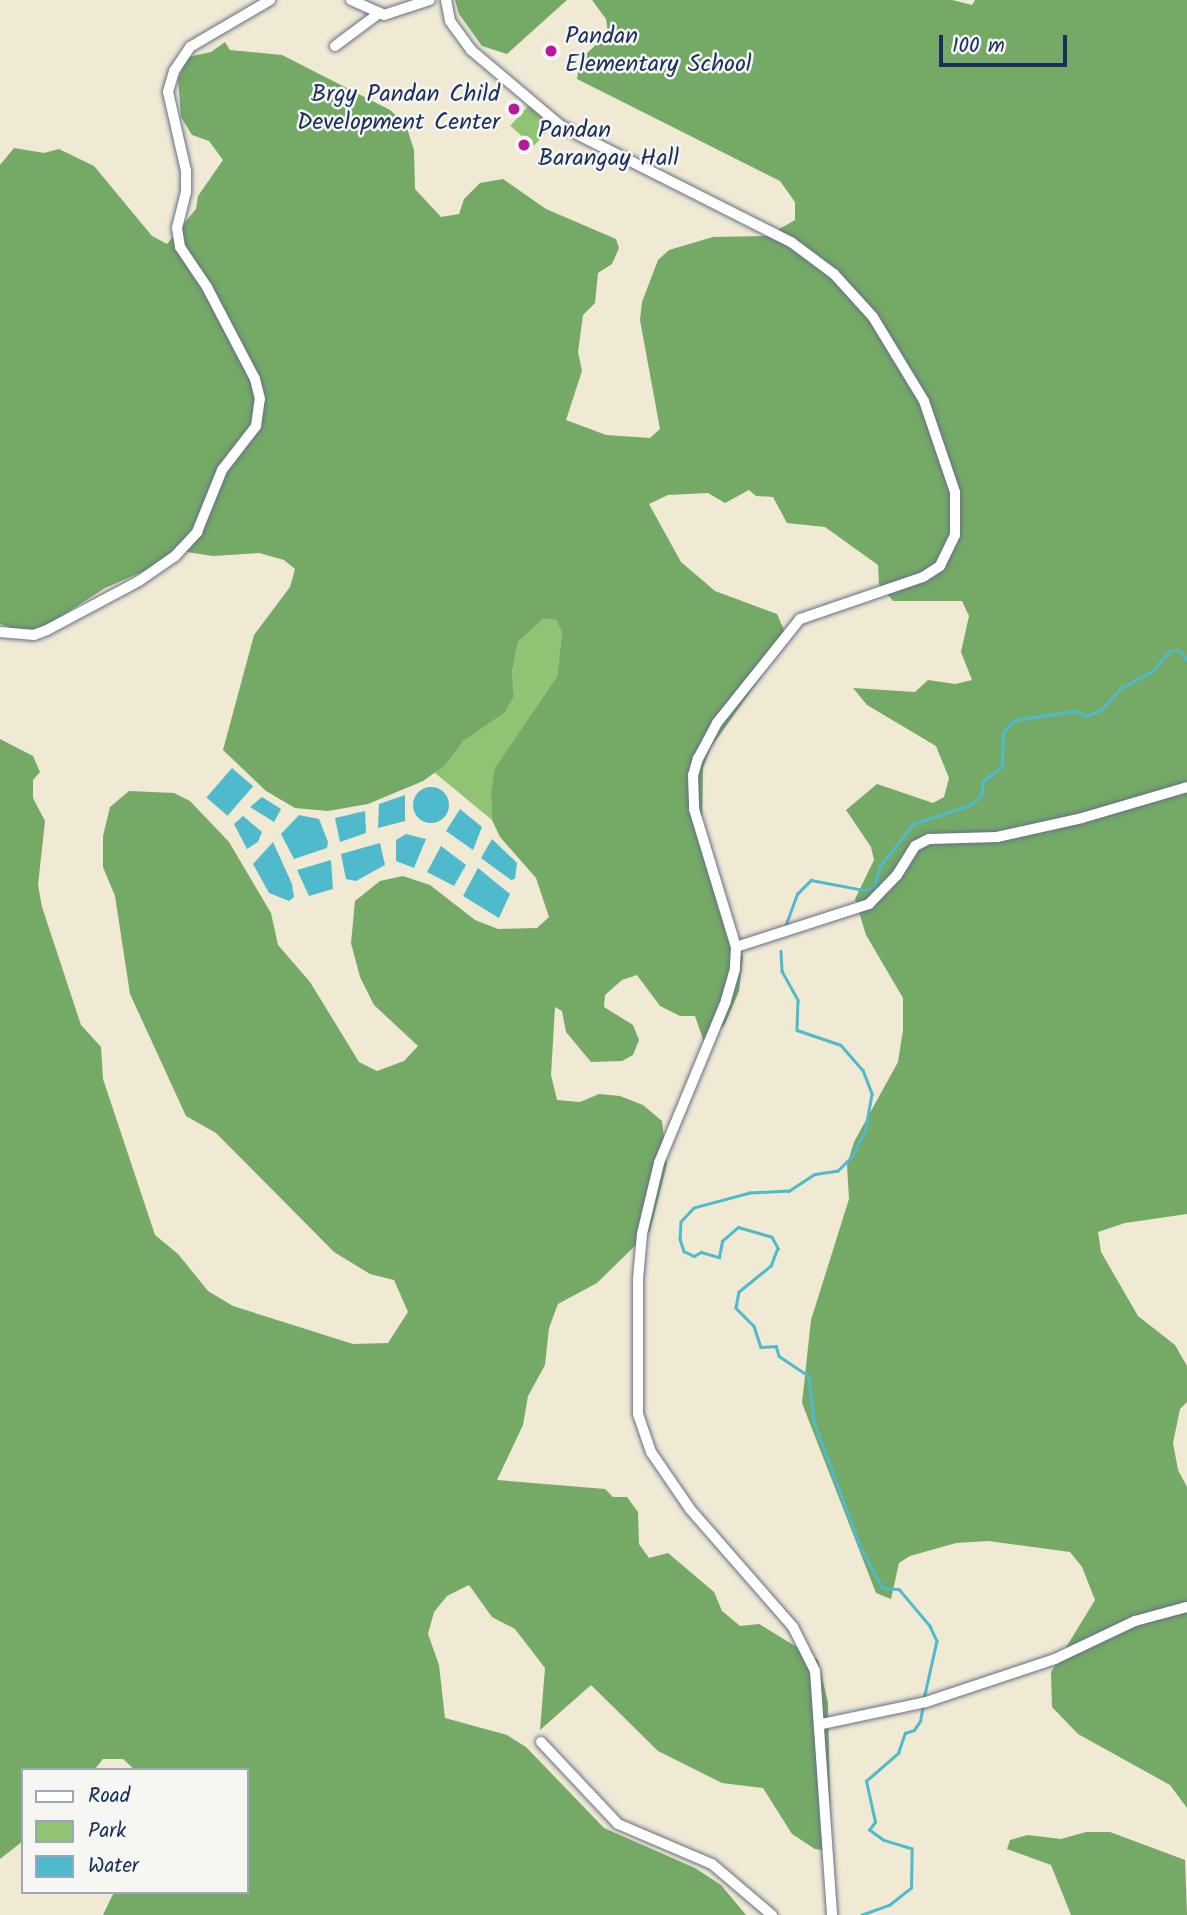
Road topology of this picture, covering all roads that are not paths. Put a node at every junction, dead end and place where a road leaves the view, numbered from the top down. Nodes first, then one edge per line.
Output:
1 (270, 0) edge
2 (351, 0) edge
3 (430, 0) edge
4 (446, 0) edge
5 (378, 14) junction
6 (334, 46) dead end
7 (0, 632) edge
8 (1187, 787) edge
9 (736, 947) junction
10 (1187, 1607) edge
11 (822, 1724) junction
12 (541, 1742) dead end
13 (772, 1915) edge
14 (832, 1915) edge

1 - 7 street
2 - 5 street
3 - 5 street
4 - 9 street
5 - 6 street
8 - 9 street
9 - 11 street
10 - 11 street
11 - 14 street
12 - 13 street

